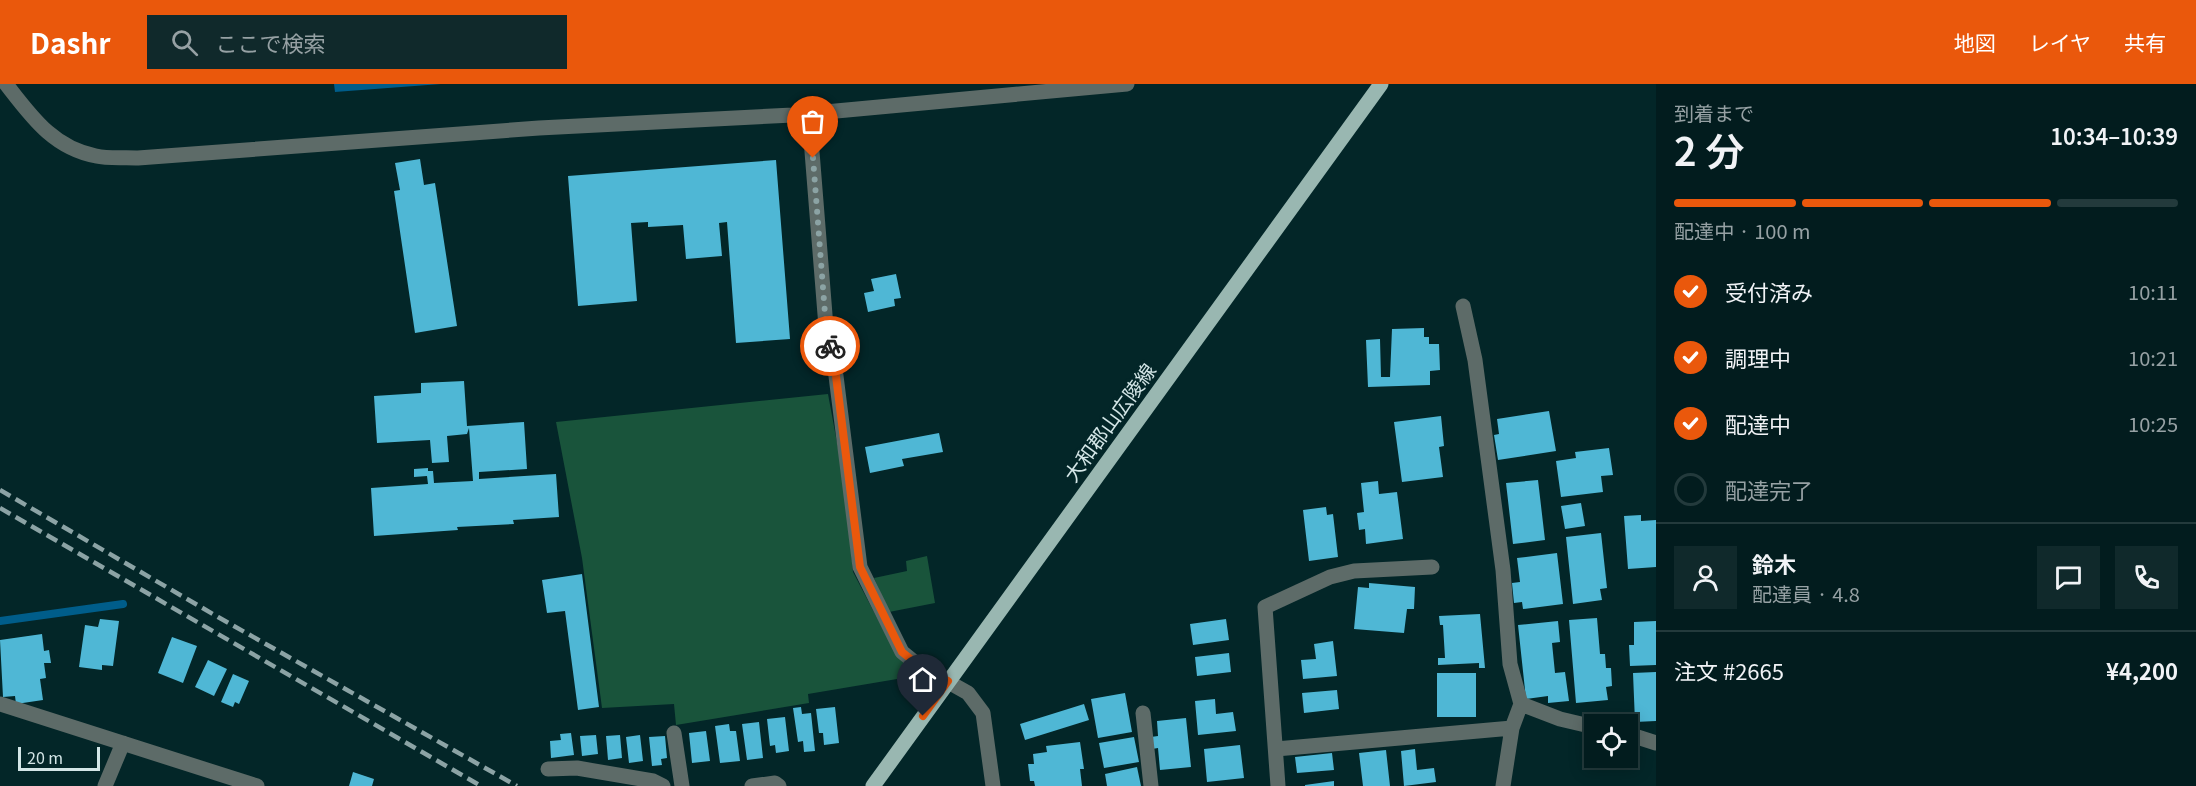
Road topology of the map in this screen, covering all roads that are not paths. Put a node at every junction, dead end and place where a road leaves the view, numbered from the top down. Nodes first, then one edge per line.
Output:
1 (6, 84) edge
2 (1127, 84) edge
3 (1381, 84) edge
4 (809, 114) junction
5 (1463, 306) dead end
6 (1432, 567) dead end
7 (948, 681) junction
8 (0, 704) edge
9 (1521, 704) junction
10 (1143, 713) dead end
11 (1584, 724) edge
12 (1512, 728) junction
13 (674, 733) dead end
14 (1638, 737) edge
15 (123, 743) junction
16 (1656, 743) edge
17 (1276, 749) junction
18 (548, 769) dead end
19 (105, 786) edge
20 (257, 786) edge
21 (663, 786) edge
22 (682, 786) edge
23 (752, 786) edge
24 (779, 786) edge
25 (873, 786) edge
26 (993, 786) edge
27 (1151, 786) edge
28 (1278, 786) edge
29 (1503, 786) edge

1 - 4 street
2 - 4 street
3 - 7 main road, 大和郡山広陵線
4 - 7 street
5 - 9 street
6 - 17 street
7 - 25 main road, 大和郡山広陵線
7 - 26 street
8 - 15 street
9 - 11 street
9 - 12 street
10 - 27 street
12 - 17 street
12 - 29 street
13 - 22 street
14 - 16 street
15 - 19 street
15 - 20 street
17 - 28 street
18 - 21 street
23 - 24 street

